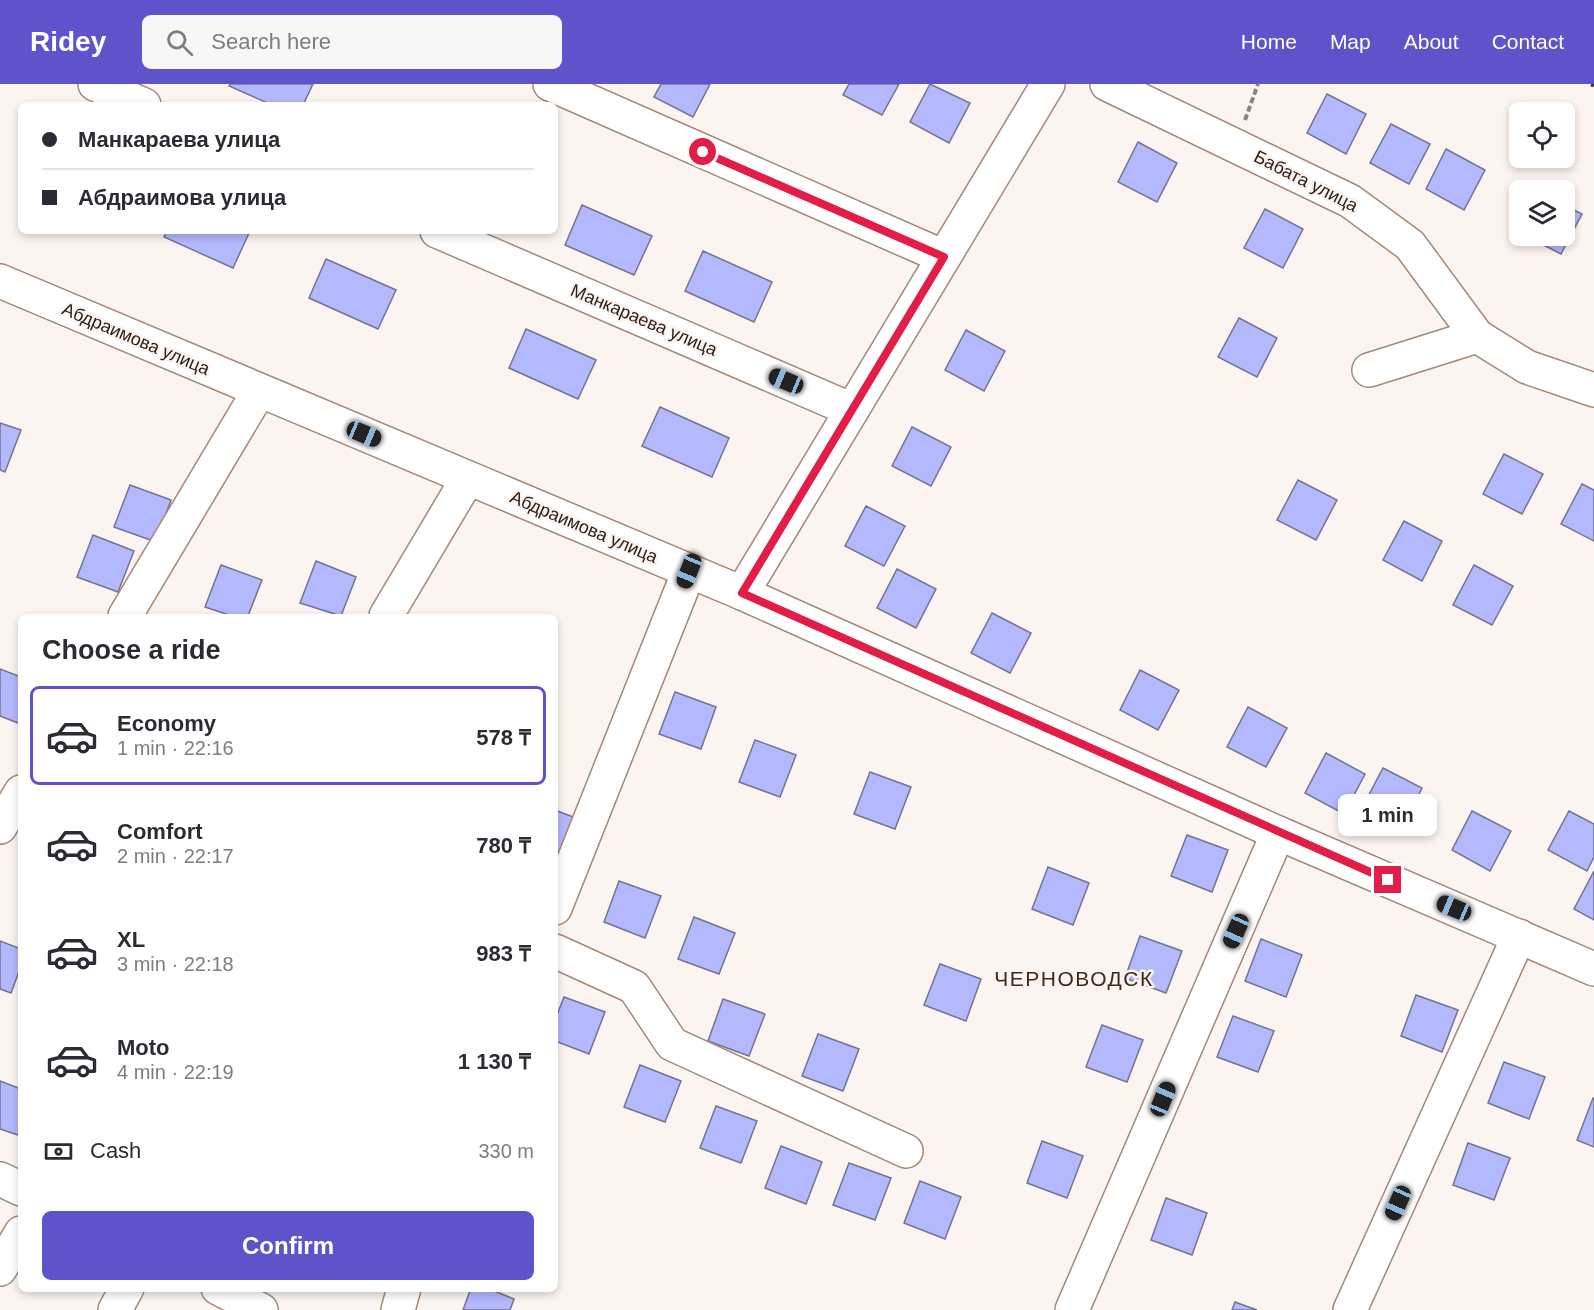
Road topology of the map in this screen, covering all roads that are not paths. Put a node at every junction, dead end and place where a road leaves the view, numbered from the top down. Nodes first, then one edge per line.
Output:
1 (95, 84) edge
2 (550, 84) edge
3 (1048, 84) edge
4 (1107, 84) edge
5 (137, 102) edge
6 (444, 234) edge
7 (944, 257) junction
8 (3, 288) edge
9 (1477, 336) junction
10 (1369, 370) dead end
11 (259, 390) junction
12 (1594, 390) edge
13 (852, 410) junction
14 (468, 478) junction
15 (689, 571) junction
16 (742, 593) junction
17 (126, 614) edge
18 (387, 614) edge
19 (18, 797) edge
20 (0, 827) edge
21 (1278, 833) junction
22 (558, 900) edge
23 (1519, 936) junction
24 (558, 952) edge
25 (1594, 969) edge
26 (906, 1151) dead end
27 (0, 1179) edge
28 (18, 1188) edge
29 (18, 1238) edge
30 (0, 1269) edge
31 (125, 1292) edge
32 (226, 1292) edge
33 (403, 1292) edge
34 (115, 1310) edge
35 (261, 1310) edge
36 (398, 1310) edge
37 (1072, 1310) edge
38 (1350, 1310) edge

1 - 5 street
2 - 7 street
3 - 7 street
4 - 9 street, Бабата улица
6 - 13 street, Манкараева улица
7 - 13 street
8 - 11 street, Абдраимова улица
9 - 10 street
9 - 12 street, Бабата улица
11 - 14 street, Абдраимова улица
11 - 17 street
13 - 16 street
14 - 15 street, Абдраимова улица
14 - 18 street
15 - 16 street, Абдраимова улица
15 - 22 street
16 - 21 street, Абдраимова улица
19 - 20 street
21 - 23 street, Абдраимова улица
21 - 37 street
23 - 25 street, Абдраимова улица
23 - 38 street
24 - 26 street
27 - 28 street
29 - 30 street
31 - 34 street
32 - 35 street
33 - 36 street

